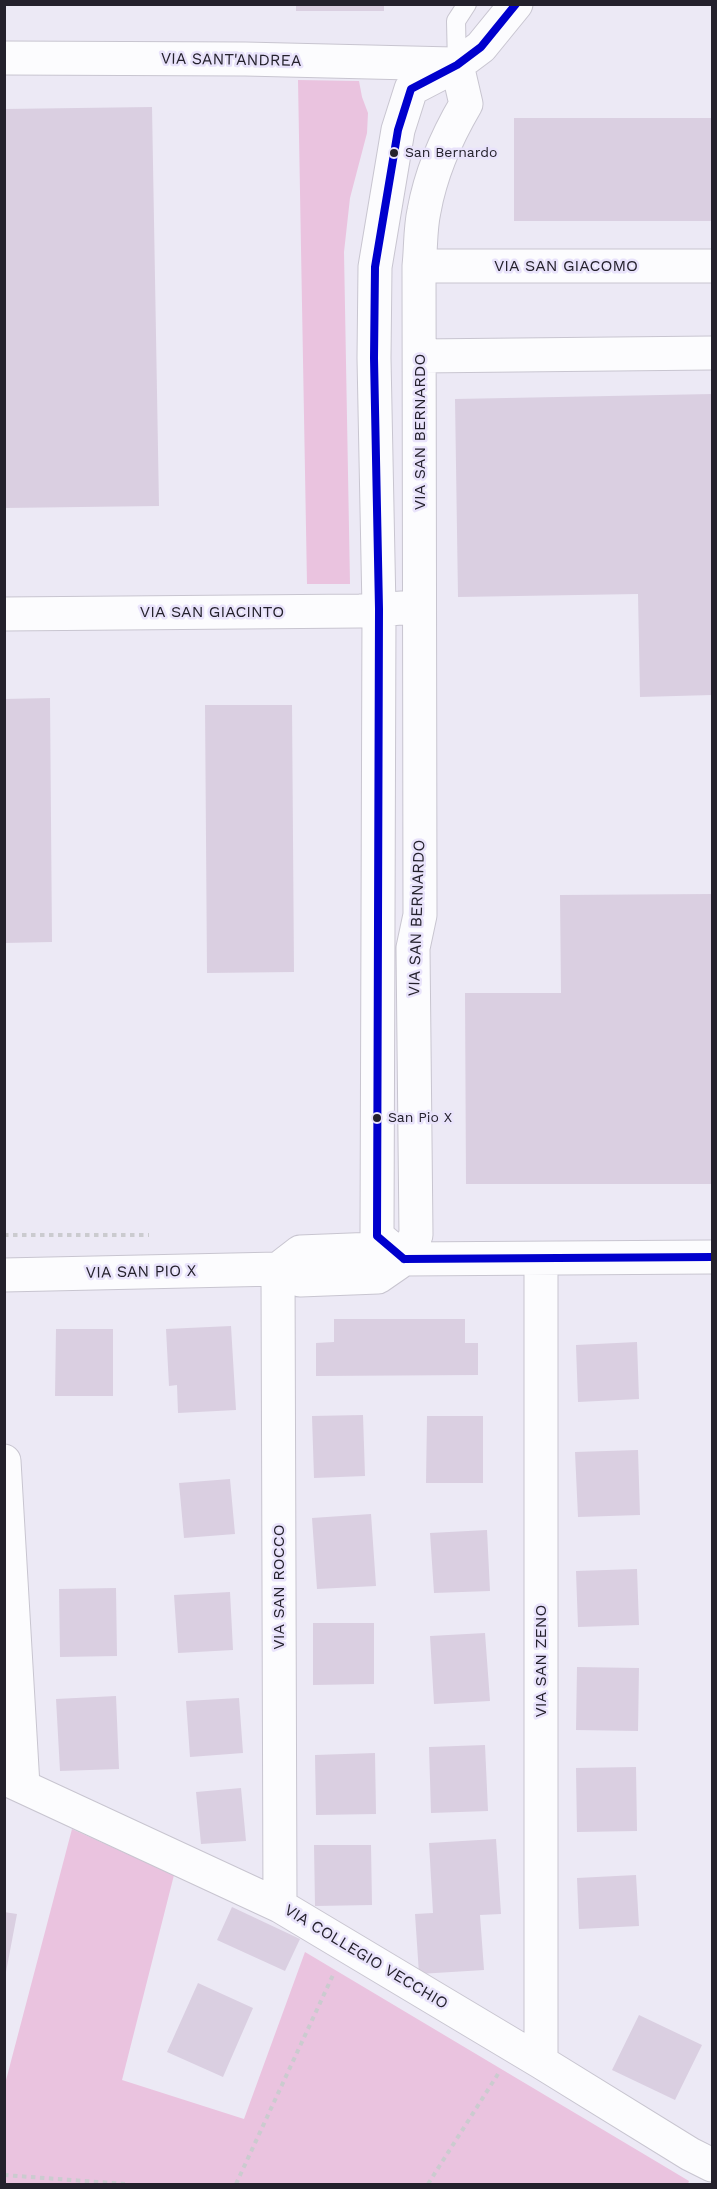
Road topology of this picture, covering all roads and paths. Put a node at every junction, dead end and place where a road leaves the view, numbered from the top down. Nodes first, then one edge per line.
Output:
1 (467, 4) edge
2 (516, 4) edge
3 (4, 58) edge
4 (456, 64) junction
5 (419, 266) junction
6 (712, 266) edge
7 (712, 353) edge
8 (420, 356) junction
9 (420, 607) junction
10 (379, 609) junction
11 (4, 614) edge
12 (4, 1235) edge
13 (154, 1235) dead end
14 (712, 1257) edge
15 (404, 1259) junction
16 (541, 1259) junction
17 (278, 1269) junction
18 (4, 1275) edge
19 (4, 1461) edge
20 (14, 1782) edge
21 (280, 1906) junction
22 (354, 1950) junction
23 (541, 2062) junction
24 (499, 2073) dead end
25 (712, 2165) edge
26 (4, 2175) edge
27 (125, 2184) edge
28 (237, 2184) edge
29 (428, 2184) edge

1 - 4 lane, VIA SAN BERNARDO
2 - 4 street
3 - 4 street, VIA SANT'ANDREA
4 - 5 street, VIA SAN BERNARDO
4 - 10 street
5 - 6 street, VIA SAN GIACOMO
5 - 8 street, VIA SAN BERNARDO
7 - 8 street
8 - 9 street, VIA SAN BERNARDO
9 - 10 street, VIA SAN GIACINTO
9 - 15 street, VIA SAN BERNARDO
10 - 11 street, VIA SAN GIACINTO
10 - 15 street
12 - 13 path
14 - 16 street
15 - 16 street
15 - 17 street
16 - 23 street, VIA SAN ZENO
17 - 18 street, VIA SAN PIO X
17 - 21 street, VIA SAN ROCCO
19 - 20 street
20 - 21 street, VIA COLLEGIO VECCHIO
21 - 22 street, VIA COLLEGIO VECCHIO
22 - 23 street, VIA COLLEGIO VECCHIO
22 - 28 path
23 - 25 street, VIA COLLEGIO VECCHIO
24 - 29 path
26 - 27 path

